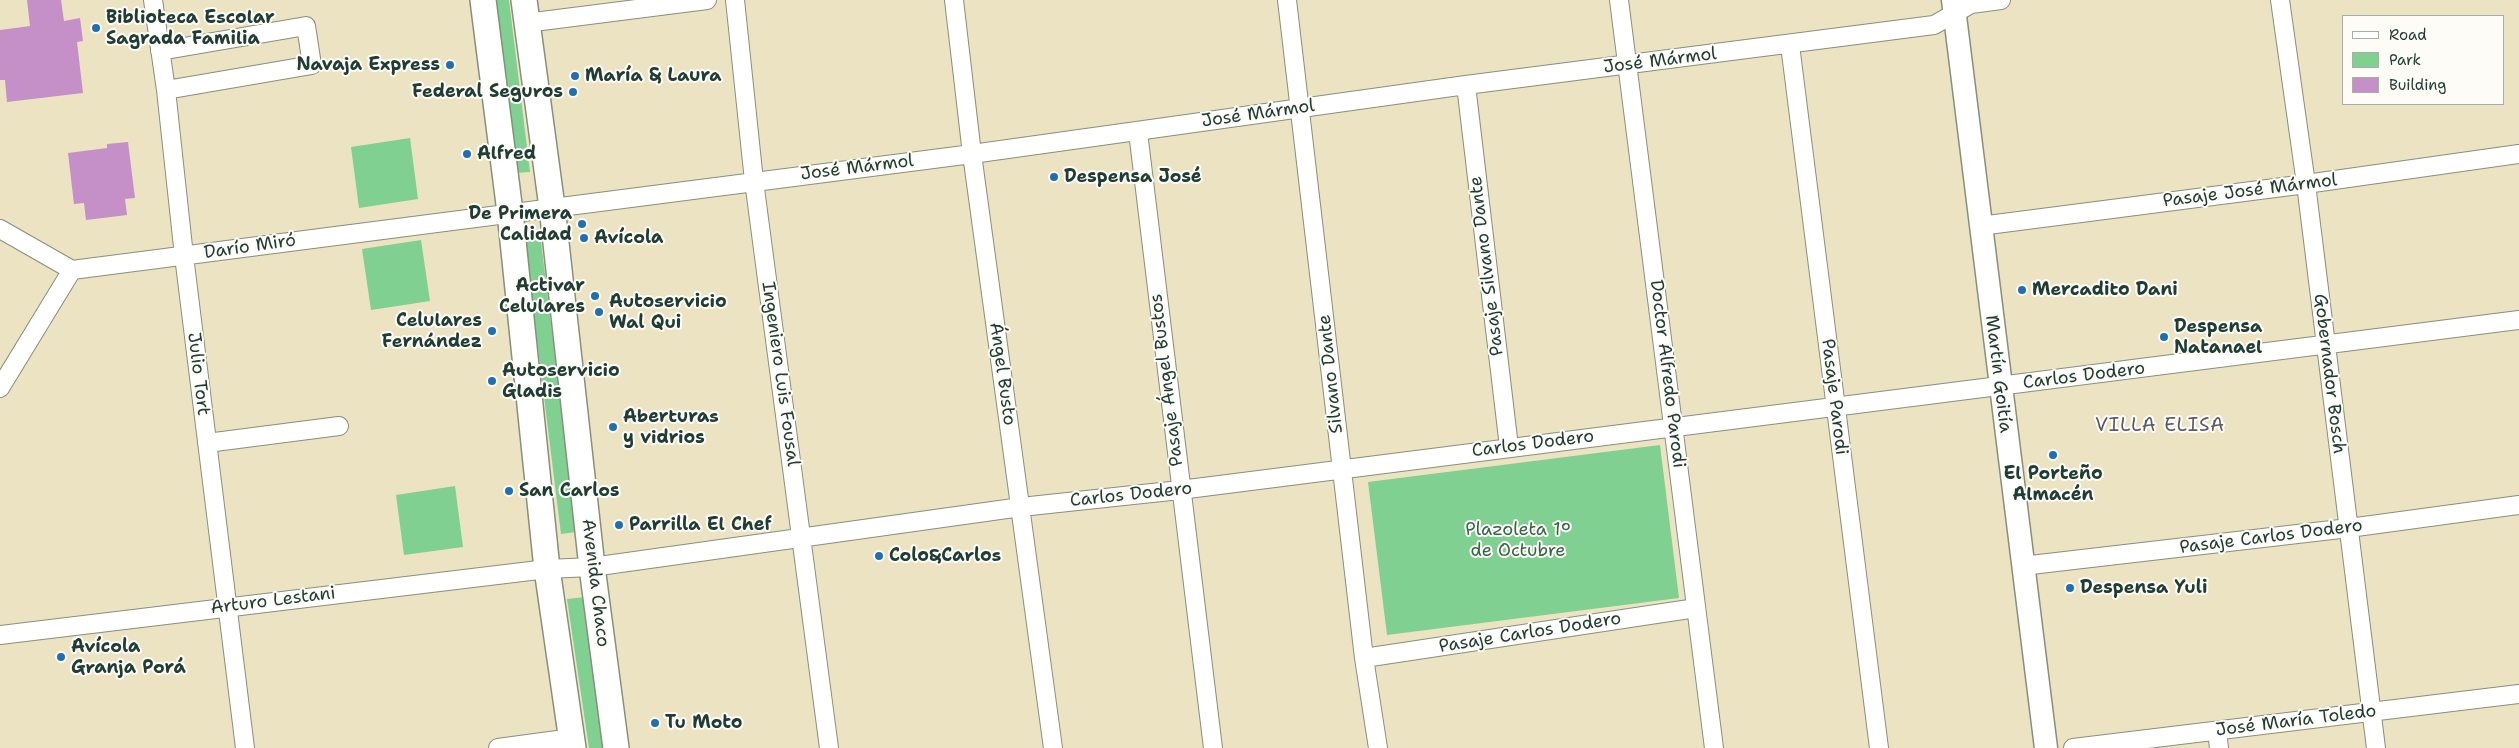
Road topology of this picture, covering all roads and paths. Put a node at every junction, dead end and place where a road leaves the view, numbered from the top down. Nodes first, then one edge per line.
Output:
1 (153, 0) edge
2 (483, 0) edge
3 (707, 0) edge
4 (735, 0) edge
5 (954, 0) edge
6 (1287, 0) edge
7 (1619, 0) edge
8 (2001, 0) edge
9 (2280, 0) edge
10 (1954, 7) edge
11 (525, 11) edge
12 (1790, 45) junction
13 (160, 51) junction
14 (1627, 64) junction
15 (1466, 85) junction
16 (166, 90) junction
17 (1301, 108) junction
18 (1138, 132) junction
19 (972, 154) junction
20 (2519, 154) edge
21 (754, 181) junction
22 (2306, 184) junction
23 (552, 207) junction
24 (510, 212) junction
25 (1980, 226) junction
26 (0, 229) edge
27 (184, 256) junction
28 (72, 270) junction
29 (2519, 320) edge
30 (2325, 345) junction
31 (2000, 387) junction
32 (0, 388) edge
33 (1836, 408) junction
34 (339, 426) dead end
35 (1674, 426) junction
36 (207, 443) junction
37 (1509, 447) junction
38 (1342, 469) junction
39 (1180, 490) junction
40 (2519, 505) edge
41 (1020, 507) junction
42 (2349, 528) junction
43 (802, 539) junction
44 (2022, 566) junction
45 (592, 567) junction
46 (547, 569) junction
47 (227, 606) junction
48 (1696, 608) junction
49 (0, 635) edge
50 (1364, 658) junction
51 (2519, 694) edge
52 (2372, 711) junction
53 (2218, 739) edge
54 (572, 743) edge
55 (245, 748) edge
56 (498, 748) edge
57 (616, 748) edge
58 (829, 748) edge
59 (1053, 748) edge
60 (1213, 748) edge
61 (1378, 748) edge
62 (1714, 748) edge
63 (1879, 748) edge
64 (2046, 748) edge
65 (2074, 748) edge
66 (2376, 748) edge

1 - 13 street, Julio Tort
2 - 24 main road
3 - 11 street
4 - 21 street, Ingeniero Luis Fousal
5 - 19 street, Ángel Busto
6 - 17 street, Silvano Dante
7 - 14 street, Doctor Alfredo Parodi
8 - 10 street, José Mármol
9 - 22 street, Gobernador Bosch
10 - 12 street, José Mármol
10 - 25 street, Martín Goitía
11 - 23 main road, Avenida Chaco
12 - 14 street, José Mármol
12 - 33 street, Pasaje Parodi
13 - 16 street, Julio Tort
13 - 16 street
14 - 15 street, José Mármol
14 - 35 street, Doctor Alfredo Parodi
15 - 17 street, José Mármol
15 - 37 street, Pasaje Silvano Dante
16 - 27 street, Julio Tort
17 - 18 street, José Mármol
17 - 38 street, Silvano Dante
18 - 19 street, José Mármol
18 - 39 street, Pasaje Ángel Bustos
19 - 21 street, José Mármol
19 - 41 street, Ángel Busto
20 - 22 street, Pasaje José Mármol
21 - 23 street, José Mármol
21 - 43 street, Ingeniero Luis Fousal
22 - 25 street, Pasaje José Mármol
22 - 30 street, Gobernador Bosch
23 - 24 street, José Mármol
23 - 45 main road, Avenida Chaco
24 - 27 street, Darío Miró
24 - 46 main road
25 - 31 street, Martín Goitía
26 - 28 street
27 - 28 street, Darío Miró
27 - 36 street, Julio Tort
28 - 32 street
29 - 30 street, Carlos Dodero
30 - 31 street, Carlos Dodero
30 - 42 street, Gobernador Bosch
31 - 33 street, Carlos Dodero
31 - 44 street, Martín Goitía
33 - 35 street, Carlos Dodero
33 - 63 street, Pasaje Parodi
34 - 36 street
35 - 37 street, Carlos Dodero
35 - 48 street, Doctor Alfredo Parodi
36 - 47 street, Julio Tort
37 - 38 street, Carlos Dodero
38 - 39 street, Carlos Dodero
38 - 50 street, Silvano Dante
39 - 41 street, Carlos Dodero
39 - 60 street, Pasaje Ángel Bustos
40 - 42 street, Pasaje Carlos Dodero
41 - 43 street, Carlos Dodero
41 - 59 street, Ángel Busto
42 - 44 street, Pasaje Carlos Dodero
42 - 52 street, Gobernador Bosch
43 - 45 street, Carlos Dodero
43 - 58 street, Ingeniero Luis Fousal
44 - 64 street, Martín Goitía
45 - 46 street, Carlos Dodero
45 - 57 main road, Avenida Chaco
46 - 47 street, Arturo Lestani
46 - 54 main road
47 - 49 street, Arturo Lestani
47 - 55 street, Julio Tort
48 - 50 street, Pasaje Carlos Dodero
48 - 62 street, Doctor Alfredo Parodi
50 - 61 street, Silvano Dante
51 - 52 street, José María Toledo
52 - 53 street, José María Toledo
52 - 66 street, Gobernador Bosch
53 - 65 street, José María Toledo
54 - 56 street

